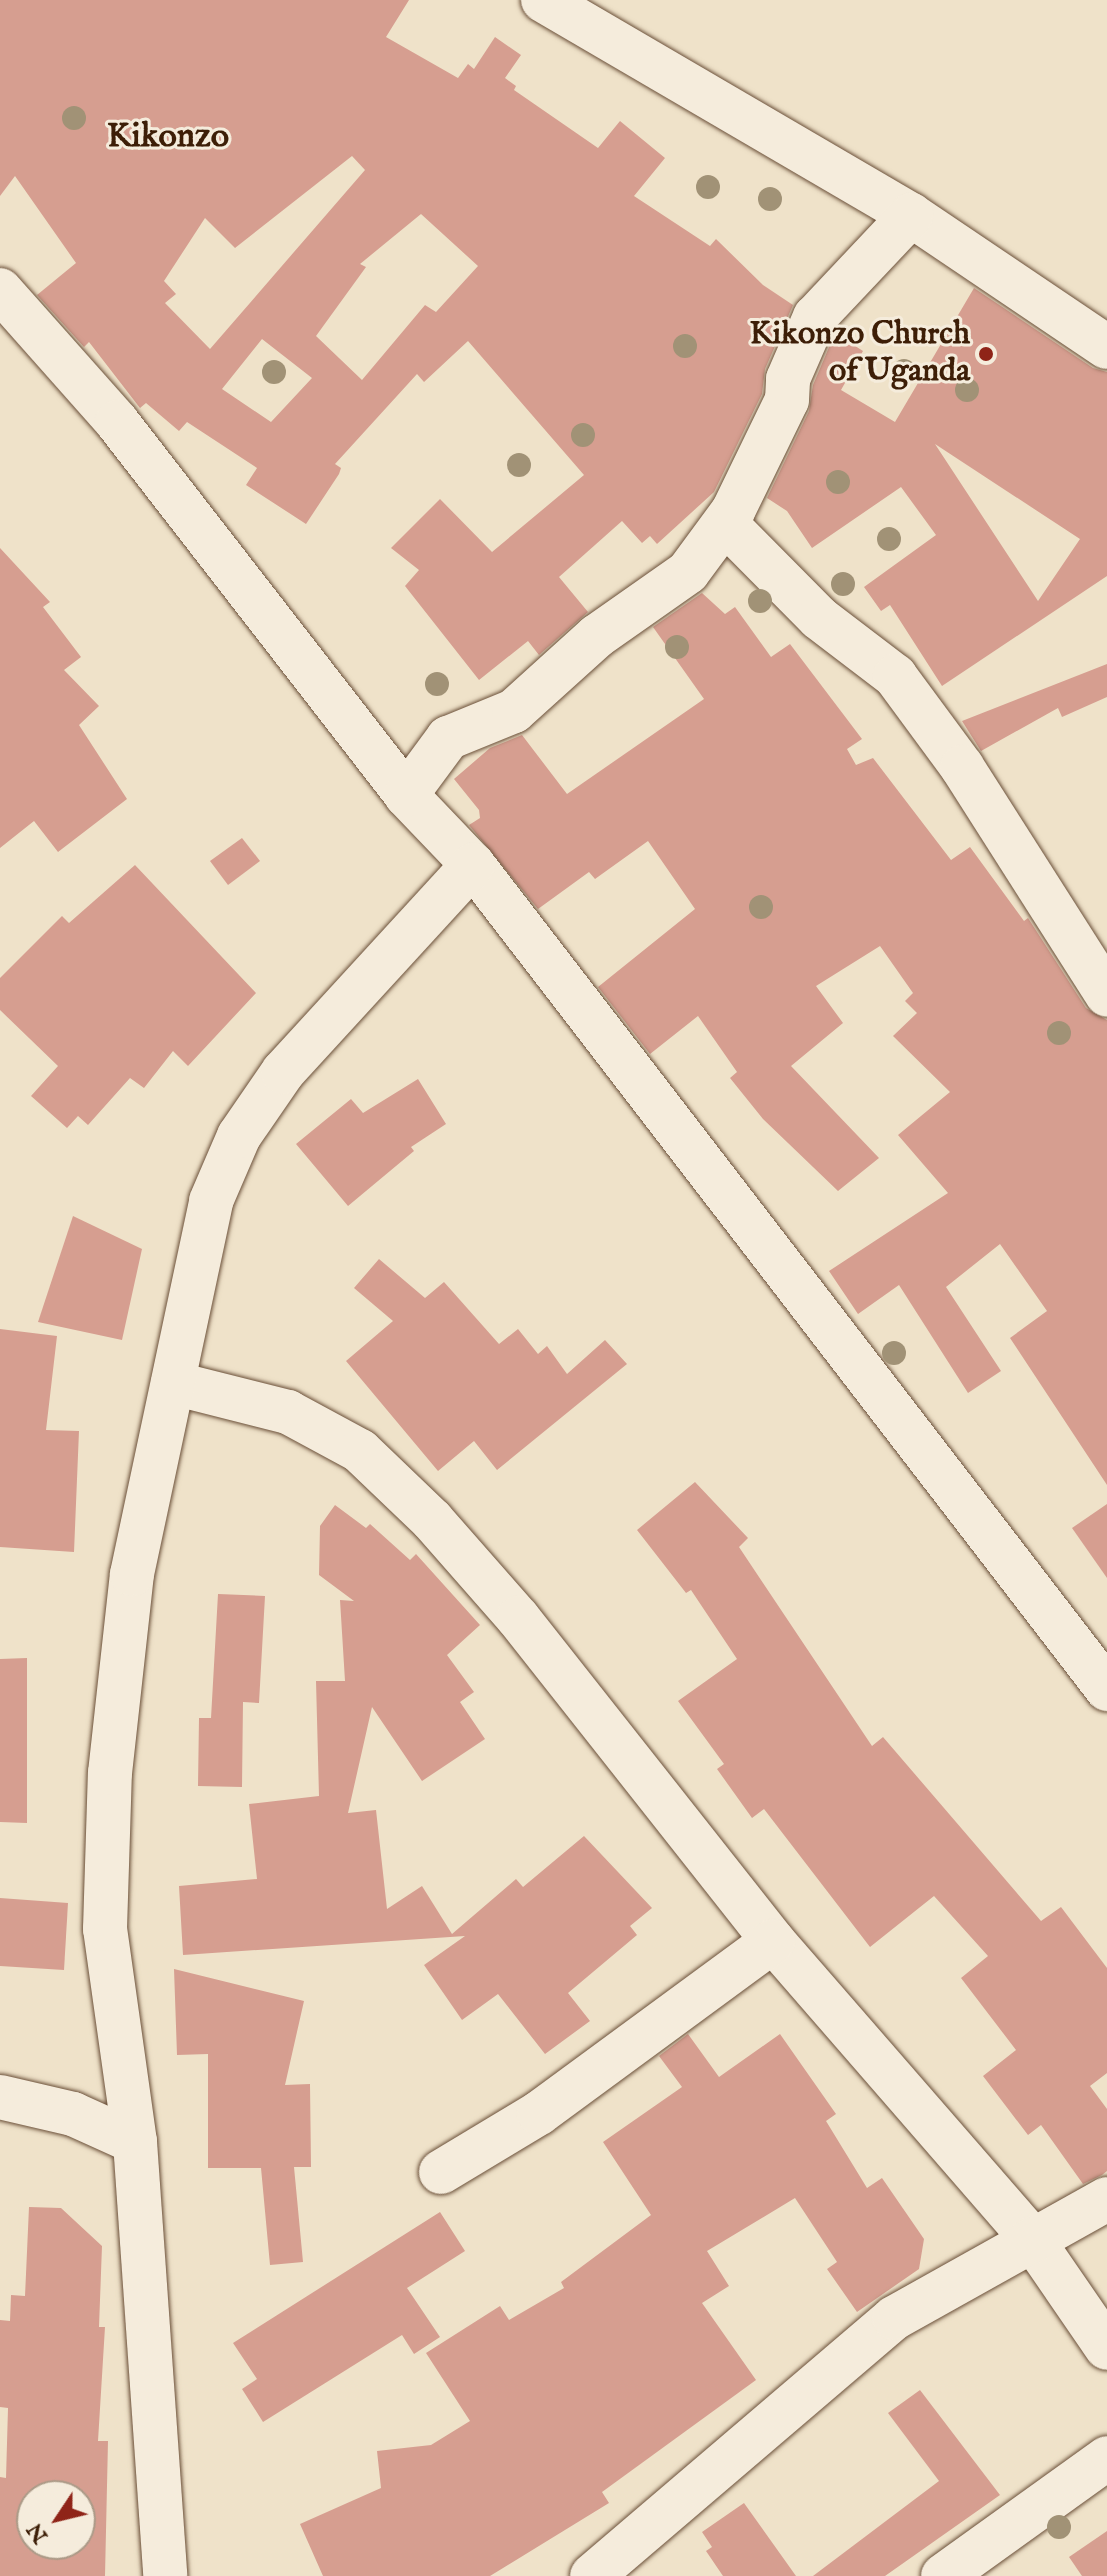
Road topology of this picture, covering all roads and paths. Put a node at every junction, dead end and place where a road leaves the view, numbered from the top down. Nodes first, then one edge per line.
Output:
1 (543, 0) edge
2 (911, 215) junction
3 (0, 290) edge
4 (1107, 347) edge
5 (726, 524) junction
6 (406, 795) junction
7 (473, 865) junction
8 (1107, 995) edge
9 (173, 1383) junction
10 (1107, 1689) edge
11 (773, 1941) junction
12 (0, 2097) edge
13 (135, 2142) junction
14 (441, 2172) dead end
15 (1107, 2199) edge
16 (1032, 2239) junction
17 (1107, 2348) edge
18 (1107, 2458) edge
19 (165, 2576) edge
20 (592, 2576) edge
21 (943, 2576) edge

1 - 2 street
2 - 4 street
2 - 5 street
3 - 6 street
5 - 6 street
5 - 8 street
6 - 7 street
7 - 9 street
7 - 10 street
9 - 11 street
9 - 13 street
11 - 14 street
11 - 16 street
12 - 13 street
13 - 19 street
15 - 16 street
16 - 17 street
16 - 20 street
18 - 21 street

